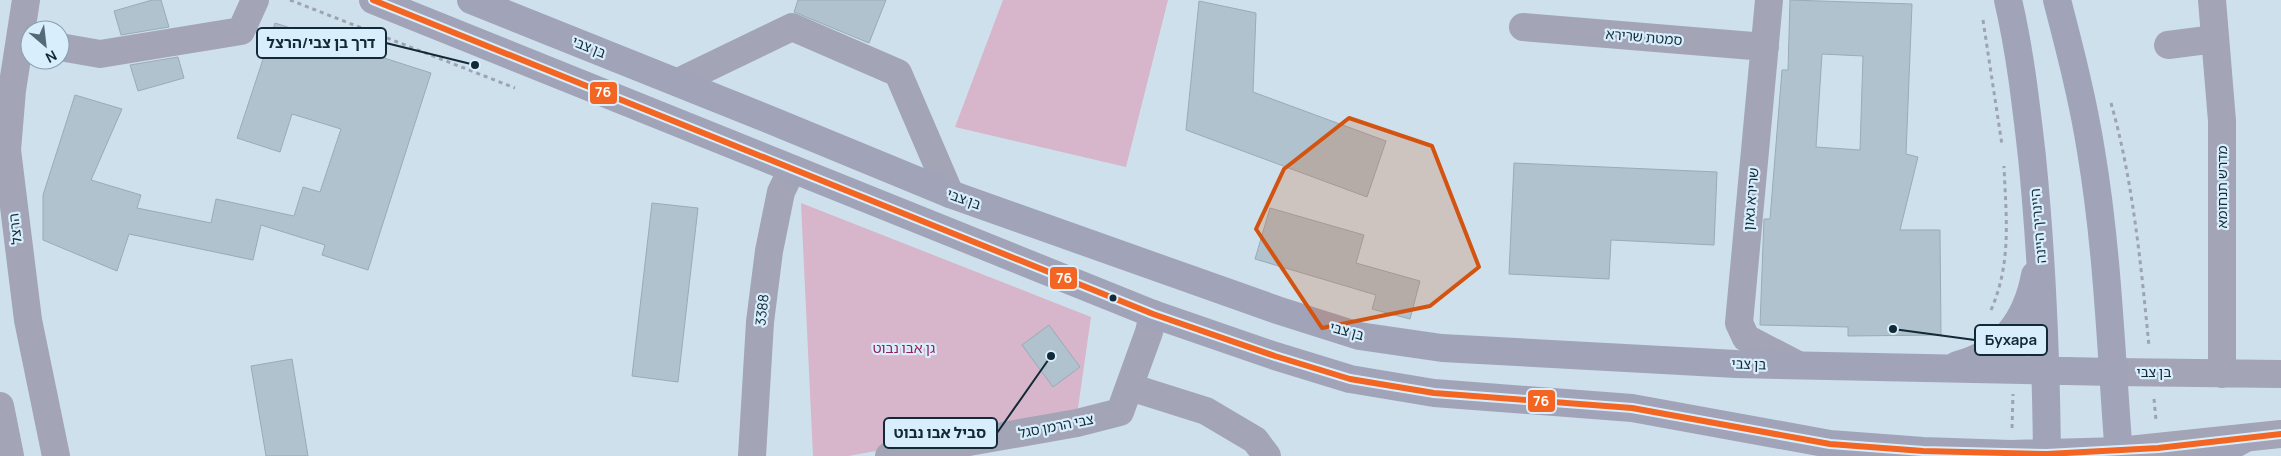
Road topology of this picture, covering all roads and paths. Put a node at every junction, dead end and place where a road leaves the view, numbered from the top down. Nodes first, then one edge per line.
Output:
1 (26, 0) edge
2 (254, 0) edge
3 (373, 0) edge
4 (471, 0) edge
5 (1769, 0) edge
6 (2008, 0) edge
7 (2057, 0) edge
8 (2212, 0) edge
9 (1982, 15) dead end
10 (26, 20) edge
11 (1523, 27) dead end
12 (2215, 40) junction
13 (2168, 44) dead end
14 (1765, 47) junction
15 (70, 49) edge
16 (20, 59) edge
17 (678, 82) junction
18 (2003, 151) dead end
19 (2004, 160) dead end
20 (792, 169) junction
21 (950, 194) junction
22 (2041, 249) junction
23 (1153, 314) junction
24 (2004, 339) junction
25 (1798, 366) junction
26 (1947, 368) junction
27 (2014, 370) junction
28 (2047, 371) junction
29 (2113, 372) junction
30 (2222, 374) junction
31 (2281, 374) edge
32 (1130, 387) junction
33 (0, 406) edge
34 (2281, 434) edge
35 (2246, 438) junction
36 (2119, 453) edge
37 (1927, 454) edge
38 (2011, 454) junction
39 (2047, 455) edge
40 (10, 456) edge
41 (56, 456) edge
42 (752, 456) edge
43 (889, 456) edge
44 (1267, 456) edge
45 (2213, 456) edge

1 - 10 street, הרצל
2 - 15 street
3 - 20 main road
4 - 17 main road, בן צבי
5 - 14 street, שרירא גאון
6 - 22 main road, היינריך היינה
7 - 29 main road
8 - 12 street, מדרש תנחומא
9 - 18 path
11 - 14 street, סמטת שרירא
12 - 13 street
12 - 30 street, מדרש תנחומא
14 - 25 street, שרירא גאון
16 - 41 street, הרצל
17 - 21 main road, בן צבי
17 - 21 street
19 - 24 path
20 - 23 main road
20 - 42 street, 3388
21 - 25 main road, בן צבי
22 - 24 main road
22 - 28 main road, היינריך היינה
23 - 32 street, צבי הרמן סגל
23 - 37 main road
24 - 26 main road
25 - 26 main road, בן צבי
26 - 27 main road, בן צבי
27 - 28 main road, בן צבי
27 - 38 path
28 - 29 main road, בן צבי
28 - 39 main road, היינריך היינה
29 - 30 street, בן צבי
29 - 36 main road
30 - 31 street, בן צבי
32 - 43 street, צבי הרמן סגל
32 - 44 street
33 - 40 street
34 - 35 street
35 - 36 street
35 - 45 main road
36 - 39 main road
37 - 38 main road
38 - 39 main road

